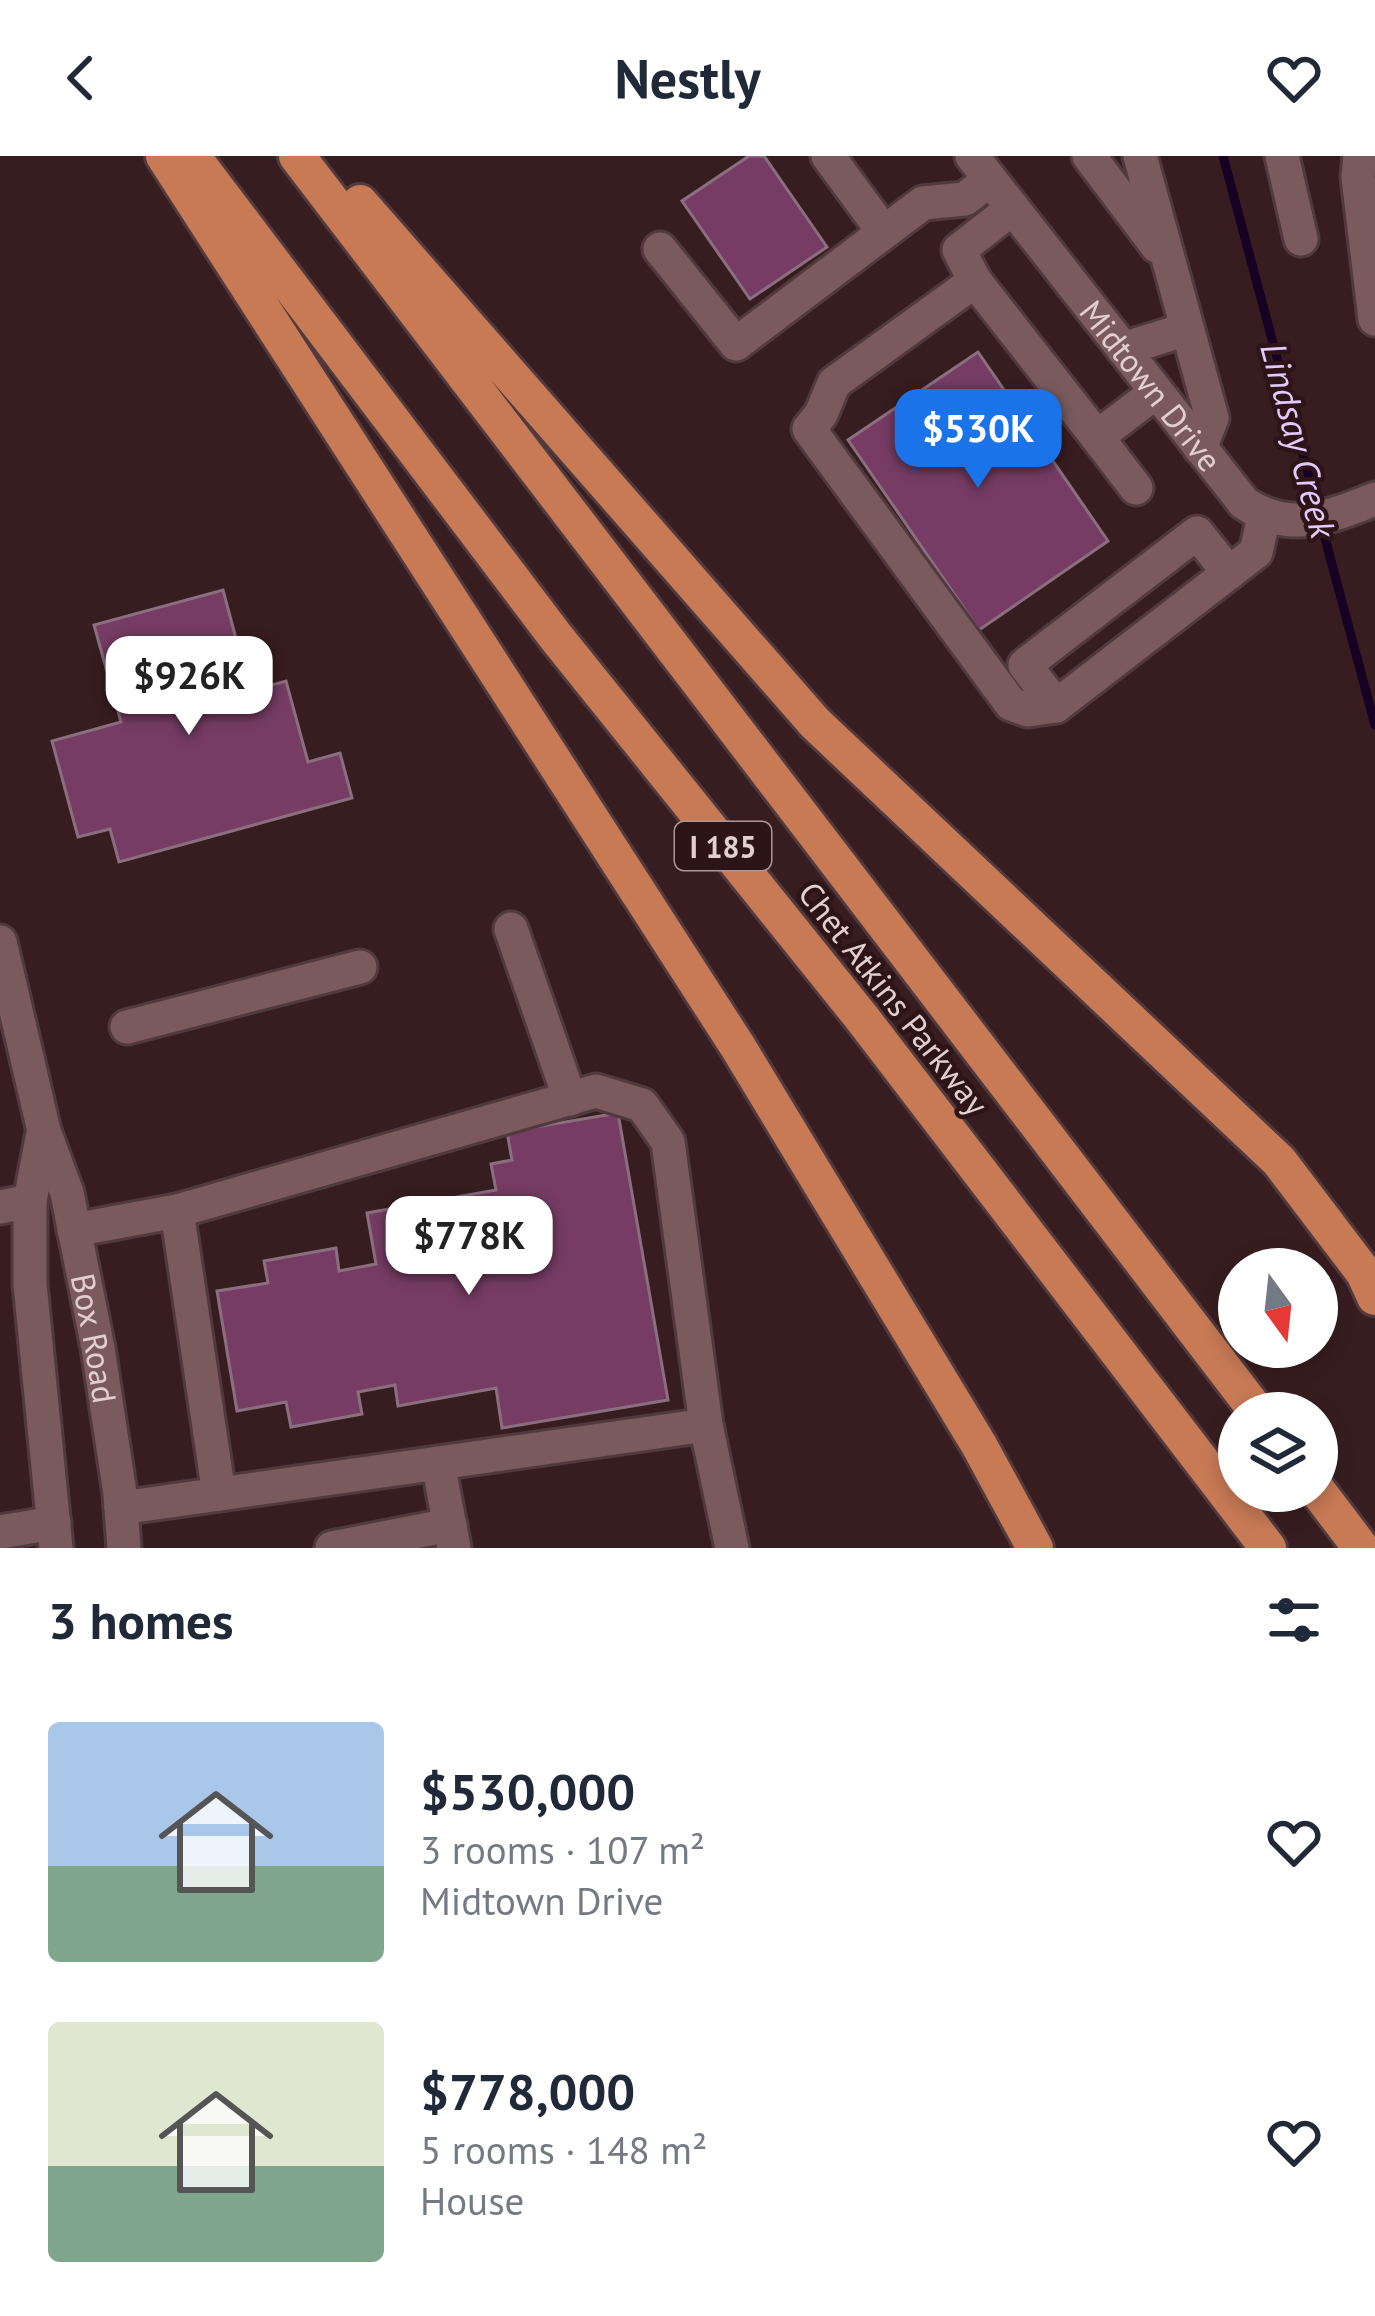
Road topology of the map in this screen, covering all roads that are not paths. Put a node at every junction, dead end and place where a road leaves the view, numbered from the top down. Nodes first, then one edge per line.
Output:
1 (164, 156) edge
2 (192, 156) edge
3 (297, 156) edge
4 (320, 156) edge
5 (828, 156) edge
6 (1089, 156) edge
7 (1140, 156) edge
8 (1282, 156) edge
9 (1298, 156) edge
10 (1365, 158) edge
11 (981, 168) edge
12 (1013, 208) junction
13 (883, 231) junction
14 (660, 249) dead end
15 (1169, 262) junction
16 (1371, 273) edge
17 (975, 280) junction
18 (1375, 319) edge
19 (1187, 329) junction
20 (1123, 349) junction
21 (1156, 392) junction
22 (1097, 437) junction
23 (1200, 448) junction
24 (1136, 488) dead end
25 (1375, 499) edge
26 (1264, 516) junction
27 (1228, 573) junction
28 (1056, 706) junction
29 (512, 929) dead end
30 (0, 942) edge
31 (360, 967) dead end
32 (127, 1027) dead end
33 (570, 1099) junction
34 (44, 1131) junction
35 (15, 1204) edge
36 (177, 1210) junction
37 (74, 1230) junction
38 (1371, 1285) edge
39 (1242, 1392) edge
40 (706, 1425) junction
41 (438, 1463) junction
42 (219, 1494) junction
43 (121, 1508) junction
44 (1334, 1512) edge
45 (0, 1532) edge
46 (55, 1536) edge
47 (452, 1536) edge
48 (1263, 1541) edge
49 (124, 1548) edge
50 (332, 1548) edge
51 (732, 1548) edge
52 (1035, 1548) edge
53 (1361, 1548) edge

1 - 52 highway
2 - 48 highway, Chet Atkins Parkway / I 185
3 - 39 highway, Chet Atkins Parkway / I 185
4 - 38 highway
5 - 13 street
6 - 15 street
7 - 15 street
8 - 9 street
10 - 16 street
11 - 12 street, Midtown Drive
11 - 13 street
12 - 17 street
12 - 20 street, Midtown Drive
13 - 14 street
15 - 19 street
16 - 18 street
17 - 22 street
17 - 28 street
19 - 20 street
19 - 23 street
20 - 21 street, Midtown Drive
21 - 22 street
21 - 23 street, Midtown Drive
22 - 24 street
23 - 26 street, Midtown Drive
25 - 26 street
26 - 27 street
27 - 28 street
27 - 28 street
29 - 33 street
30 - 34 street, Box Road
31 - 32 street
33 - 36 street
33 - 40 street
34 - 35 street, Box Road
34 - 37 street, Box Road
35 - 46 street, Box Road
36 - 37 street
36 - 42 street
37 - 43 street, Box Road
40 - 41 street
40 - 51 street
41 - 42 street
41 - 47 street
42 - 43 street
43 - 49 street, Box Road
44 - 53 highway
45 - 46 street
47 - 50 street

